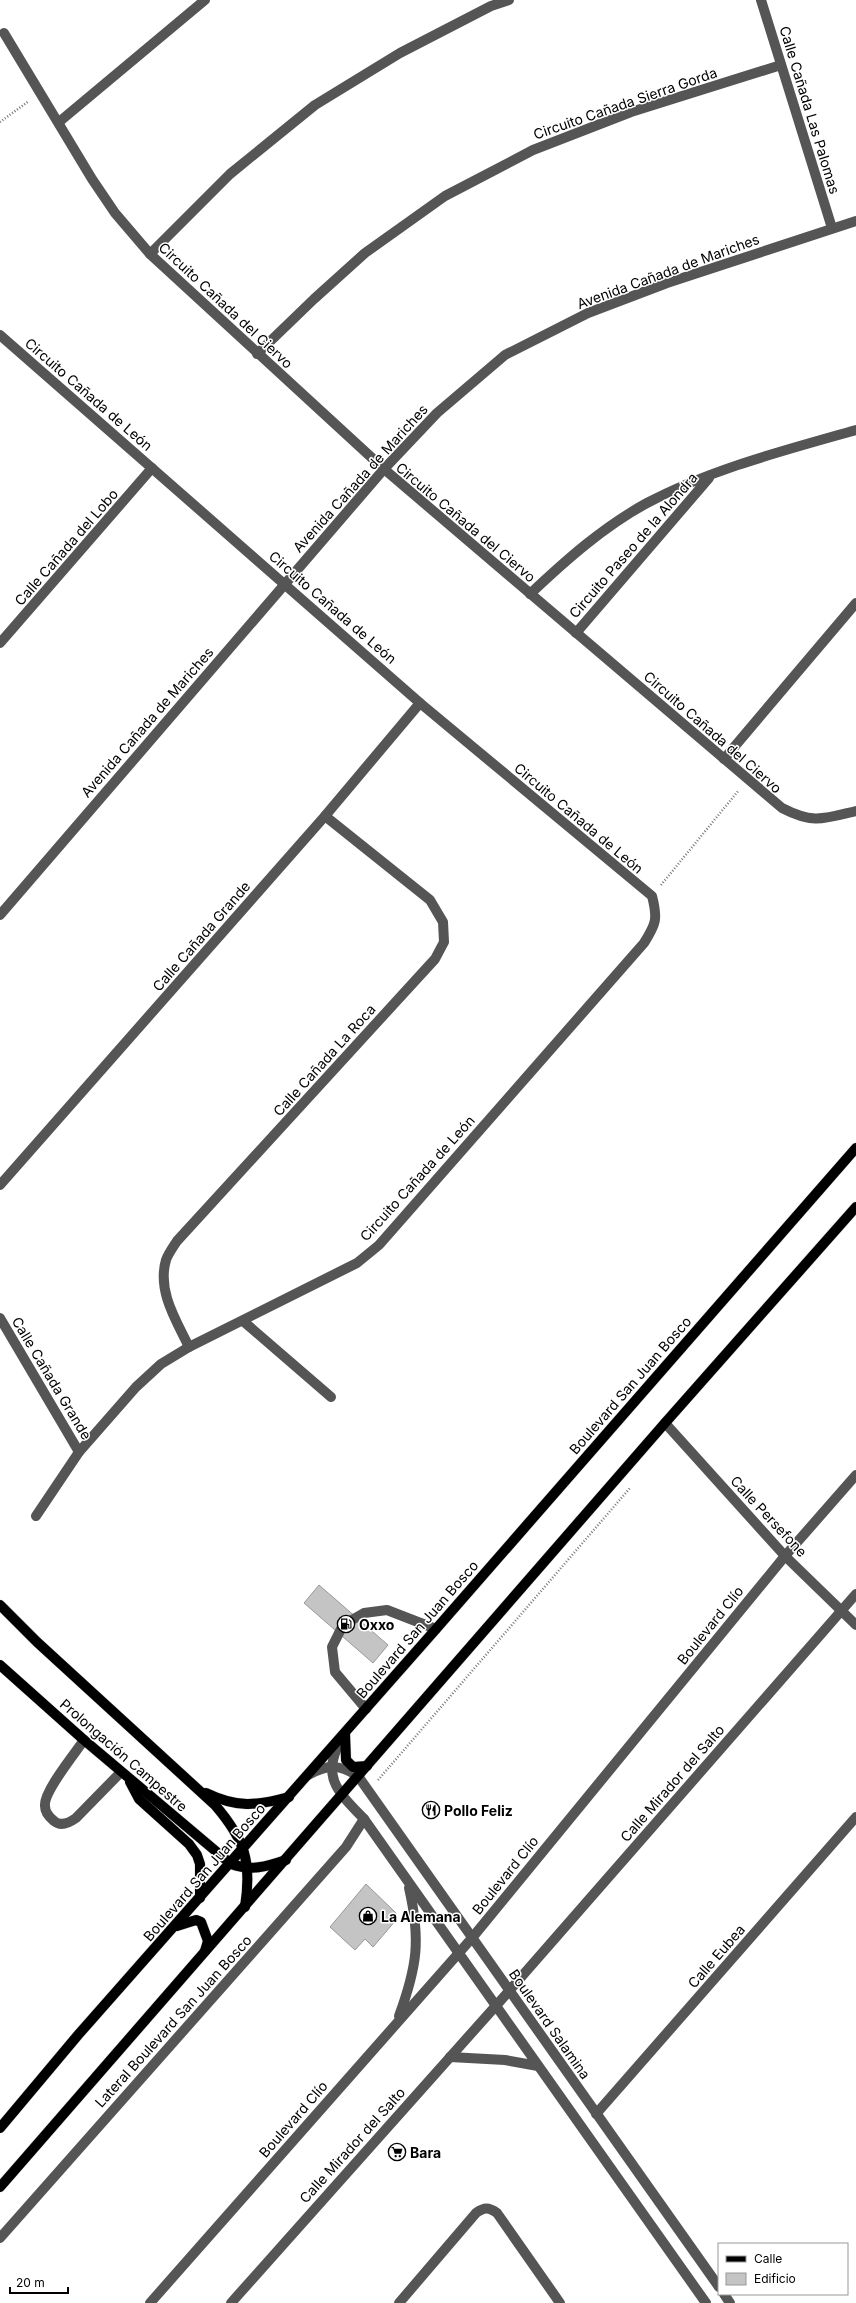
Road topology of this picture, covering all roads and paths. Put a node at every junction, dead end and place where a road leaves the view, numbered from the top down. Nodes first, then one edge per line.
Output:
1 (205, 0) edge
2 (509, 0) edge
3 (761, 0) edge
4 (4, 33) dead end
5 (781, 64) junction
6 (40, 93) junction
7 (0, 122) edge
8 (59, 122) junction
9 (856, 221) edge
10 (832, 228) junction
11 (150, 254) junction
12 (0, 335) edge
13 (257, 354) junction
14 (856, 430) edge
15 (152, 468) junction
16 (384, 469) junction
17 (711, 475) junction
18 (285, 583) junction
19 (530, 594) junction
20 (856, 603) edge
21 (576, 633) junction
22 (0, 644) edge
23 (420, 702) junction
24 (724, 759) junction
25 (748, 779) junction
26 (856, 811) edge
27 (325, 816) junction
28 (652, 896) junction
29 (0, 914) edge
30 (856, 1148) edge
31 (0, 1185) edge
32 (856, 1207) edge
33 (0, 1318) edge
34 (243, 1320) junction
35 (189, 1347) junction
36 (331, 1397) dead end
37 (665, 1423) junction
38 (79, 1452) junction
39 (856, 1475) edge
40 (631, 1487) dead end
41 (36, 1516) dead end
42 (785, 1556) junction
43 (856, 1594) edge
44 (0, 1605) edge
45 (841, 1611) junction
46 (856, 1625) edge
47 (436, 1630) junction
48 (0, 1665) edge
49 (366, 1709) junction
50 (345, 1733) junction
51 (84, 1740) junction
52 (331, 1766) junction
53 (367, 1766) junction
54 (124, 1774) junction
55 (308, 1775) junction
56 (358, 1776) junction
57 (197, 1789) junction
58 (370, 1791) junction
59 (289, 1796) junction
60 (341, 1796) junction
61 (856, 1817) edge
62 (364, 1820) junction
63 (243, 1849) junction
64 (288, 1859) junction
65 (230, 1864) junction
66 (248, 1869) junction
67 (408, 1882) junction
68 (200, 1898) junction
69 (245, 1907) junction
70 (175, 1926) junction
71 (472, 1938) junction
72 (458, 1952) junction
73 (204, 1955) junction
74 (509, 1991) junction
75 (496, 2006) junction
76 (396, 2023) junction
77 (450, 2057) junction
78 (538, 2066) junction
79 (596, 2114) junction
80 (0, 2128) edge
81 (0, 2187) edge
82 (0, 2238) edge
83 (718, 2286) edge
84 (406, 2300) edge
85 (150, 2303) edge
86 (231, 2303) edge
87 (560, 2303) edge
88 (706, 2303) edge

1 - 8 street
2 - 11 street
3 - 5 street, Calle Cañada Las Palomas
4 - 6 street, Circuito Cañada del Ciervo
5 - 10 street, Calle Cañada Las Palomas
5 - 13 street, Circuito Cañada Sierra Gorda
6 - 7 path
6 - 8 street, Circuito Cañada del Ciervo
8 - 11 street, Circuito Cañada del Ciervo
9 - 10 street, Avenida Cañada de Mariches
10 - 16 street, Avenida Cañada de Mariches
11 - 13 street, Circuito Cañada del Ciervo
12 - 15 street, Circuito Cañada de León
13 - 16 street, Circuito Cañada del Ciervo
14 - 17 street, Circuito Paseo de la Alondra
15 - 18 street, Circuito Cañada de León
15 - 22 street, Calle Cañada del Lobo
16 - 18 street, Avenida Cañada de Mariches
16 - 19 street, Circuito Cañada del Ciervo
17 - 19 street, Circuito Paseo de la Alondra
17 - 21 street, Circuito Paseo de la Alondra
18 - 23 street, Circuito Cañada de León
18 - 29 street, Avenida Cañada de Mariches
19 - 21 street, Circuito Cañada del Ciervo
20 - 24 street
21 - 24 street, Circuito Cañada del Ciervo
23 - 27 street, Calle Cañada Grande
23 - 28 street, Circuito Cañada de León
24 - 25 street, Circuito Cañada del Ciervo
25 - 26 street, Circuito Cañada del Ciervo
25 - 28 path
27 - 31 street, Calle Cañada Grande
27 - 35 street, Calle Cañada La Roca
28 - 34 street, Circuito Cañada de León
30 - 47 main road, Boulevard San Juan Bosco
32 - 37 main road
33 - 38 street, Calle Cañada Grande
34 - 35 street, Circuito Cañada de León
34 - 36 street
35 - 38 street, Circuito Cañada de León
37 - 42 street, Calle Persefone
37 - 53 main road
38 - 41 street, Circuito Cañada de León
39 - 42 street, Boulevard Clío
40 - 58 path
42 - 45 street, Calle Persefone
42 - 71 street, Boulevard Clío
43 - 45 street, Calle Mirador del Salto
44 - 57 main road, Prolongación Campestre
45 - 46 street, Calle Persefone
45 - 74 street, Calle Mirador del Salto
47 - 49 main road, Boulevard San Juan Bosco
47 - 49 street
48 - 51 main road, Prolongación Campestre
49 - 50 main road, Boulevard San Juan Bosco
50 - 52 street
50 - 53 main road
50 - 55 main road, Boulevard San Juan Bosco
51 - 54 main road, Prolongación Campestre
51 - 54 street
52 - 55 street
52 - 56 street
52 - 60 street
53 - 56 main road
54 - 65 main road, Prolongación Campestre
54 - 68 main road
55 - 59 main road, Boulevard San Juan Bosco
56 - 58 street, Boulevard Salamina
56 - 60 main road
57 - 59 main road
57 - 63 main road, Prolongación Campestre
58 - 71 street, Boulevard Salamina
59 - 63 main road, Boulevard San Juan Bosco
60 - 62 street
60 - 64 main road
61 - 79 street, Calle Eubea
62 - 67 street
62 - 82 street, Lateral Boulevard San Juan Bosco
63 - 65 main road, Boulevard San Juan Bosco
63 - 66 main road, Prolongación Campestre
64 - 66 main road
64 - 69 main road
65 - 66 main road
65 - 68 main road, Boulevard San Juan Bosco
66 - 69 main road, Prolongación Campestre
67 - 72 street
67 - 76 street
68 - 70 main road, Boulevard San Juan Bosco
69 - 73 main road
70 - 73 main road
70 - 80 main road, Boulevard San Juan Bosco
71 - 72 street, Boulevard Clío
71 - 74 street, Boulevard Salamina
72 - 75 street
72 - 76 street, Boulevard Clío
73 - 81 main road
74 - 75 street, Calle Mirador del Salto
74 - 79 street, Boulevard Salamina
75 - 77 street, Calle Mirador del Salto
75 - 78 street
76 - 85 street, Boulevard Clío
77 - 78 street
77 - 86 street, Calle Mirador del Salto
78 - 88 street
79 - 83 street, Boulevard Salamina
84 - 87 street

